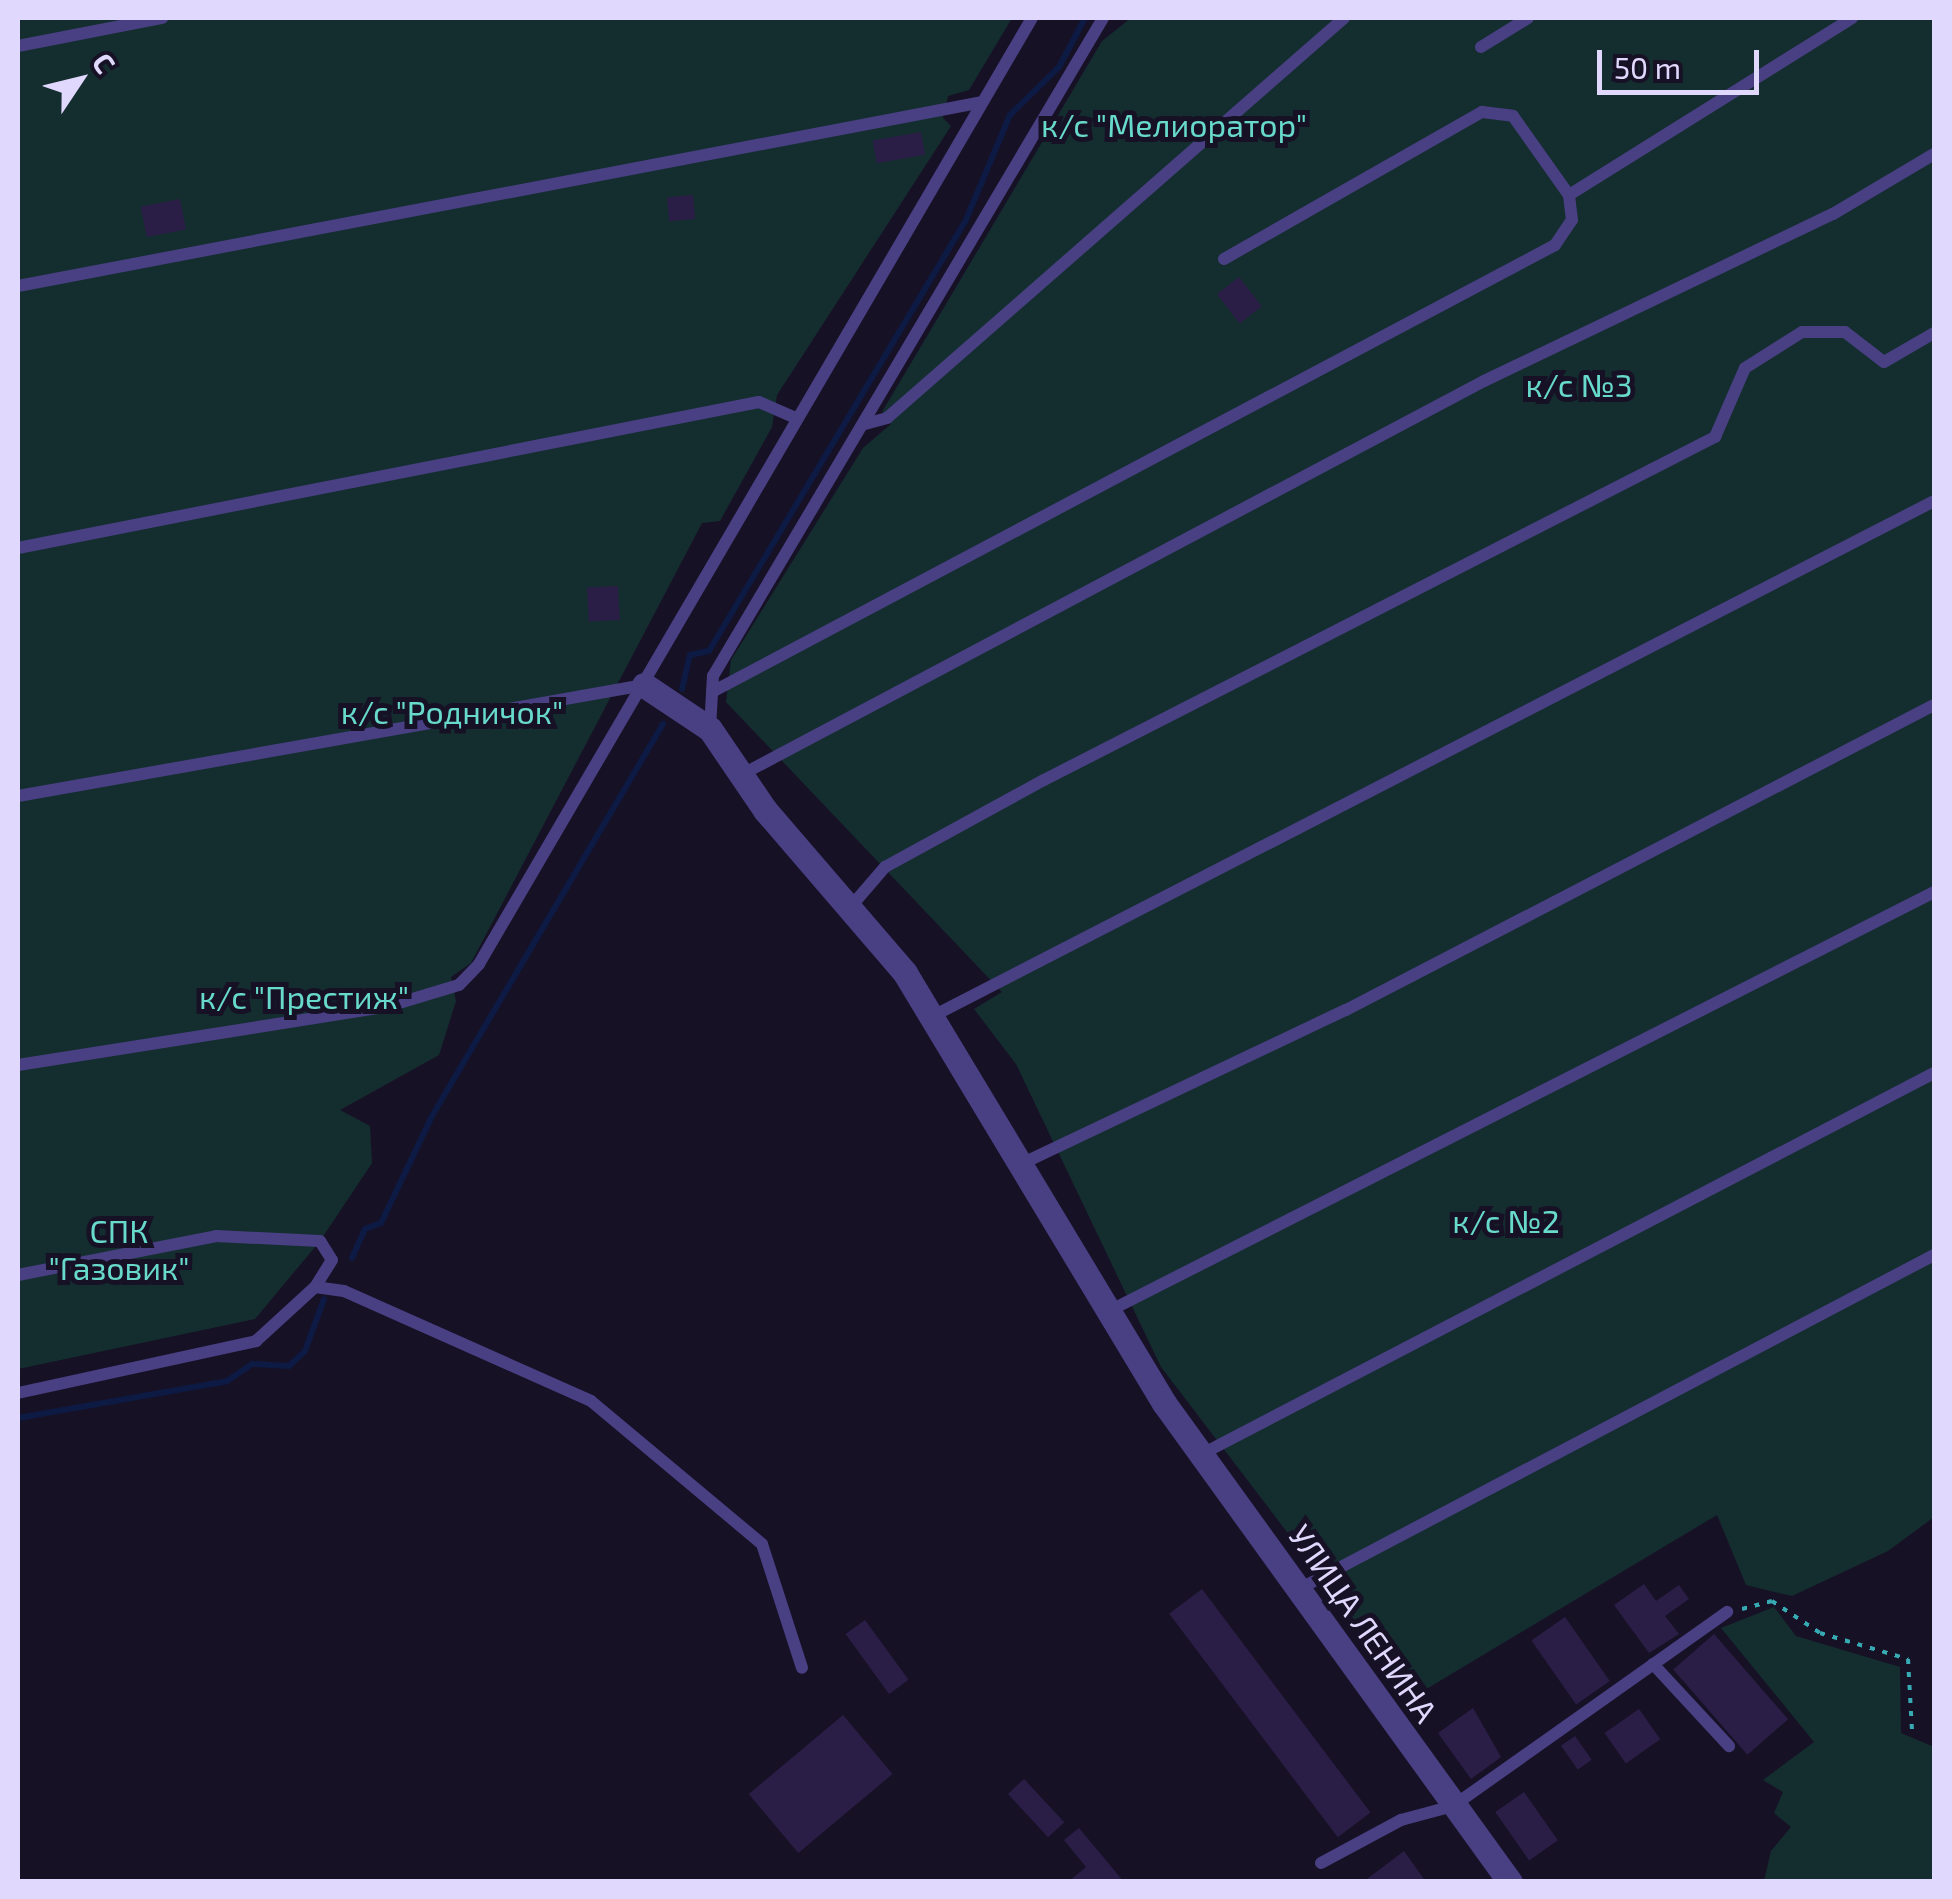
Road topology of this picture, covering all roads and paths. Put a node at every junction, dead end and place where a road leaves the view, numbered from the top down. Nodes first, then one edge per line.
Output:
1 (162, 18) edge
2 (1032, 18) edge
3 (1102, 18) edge
4 (1344, 18) edge
5 (1528, 18) edge
6 (1852, 18) edge
7 (18, 46) edge
8 (1480, 46) dead end
9 (983, 102) junction
10 (1934, 154) edge
11 (1569, 194) junction
12 (1224, 260) dead end
13 (18, 286) edge
14 (1934, 333) edge
15 (796, 418) junction
16 (865, 424) junction
17 (1934, 501) edge
18 (18, 548) edge
19 (644, 686) junction
20 (712, 692) junction
21 (1934, 706) edge
22 (710, 729) junction
23 (741, 776) junction
24 (18, 796) edge
25 (1934, 892) edge
26 (854, 904) junction
27 (931, 1016) junction
28 (18, 1065) edge
29 (1934, 1073) edge
30 (1019, 1166) junction
31 (1934, 1255) edge
32 (18, 1276) edge
33 (315, 1287) junction
34 (1105, 1313) junction
35 (18, 1393) edge
36 (1202, 1454) junction
37 (1301, 1588) junction
38 (1727, 1612) joint
39 (1653, 1664) junction
40 (802, 1668) dead end
41 (1912, 1732) dead end
42 (1729, 1746) dead end
43 (1453, 1806) junction
44 (1321, 1864) dead end
45 (1510, 1882) edge

1 - 7 lane
2 - 9 lane
3 - 16 lane
4 - 16 lane
5 - 8 lane
6 - 11 lane
9 - 13 lane
9 - 15 lane
10 - 23 lane
11 - 12 lane
11 - 20 lane
14 - 26 lane
15 - 18 lane
15 - 19 lane
16 - 20 lane
17 - 27 lane
19 - 22 street
19 - 24 lane
19 - 28 lane
20 - 22 lane
21 - 30 lane
22 - 23 street, УЛИЦА ЛЕНИНА
23 - 26 street, УЛИЦА ЛЕНИНА
25 - 34 lane
26 - 27 street, УЛИЦА ЛЕНИНА
27 - 30 street, УЛИЦА ЛЕНИНА
29 - 36 lane
30 - 34 street, УЛИЦА ЛЕНИНА
31 - 37 lane
32 - 33 lane
33 - 35 lane
33 - 40 lane
34 - 36 street, УЛИЦА ЛЕНИНА
36 - 37 street, УЛИЦА ЛЕНИНА
37 - 43 street, УЛИЦА ЛЕНИНА
38 - 39 lane
38 - 41 path
39 - 42 lane
39 - 43 lane
43 - 44 lane
43 - 45 street, УЛИЦА ЛЕНИНА

